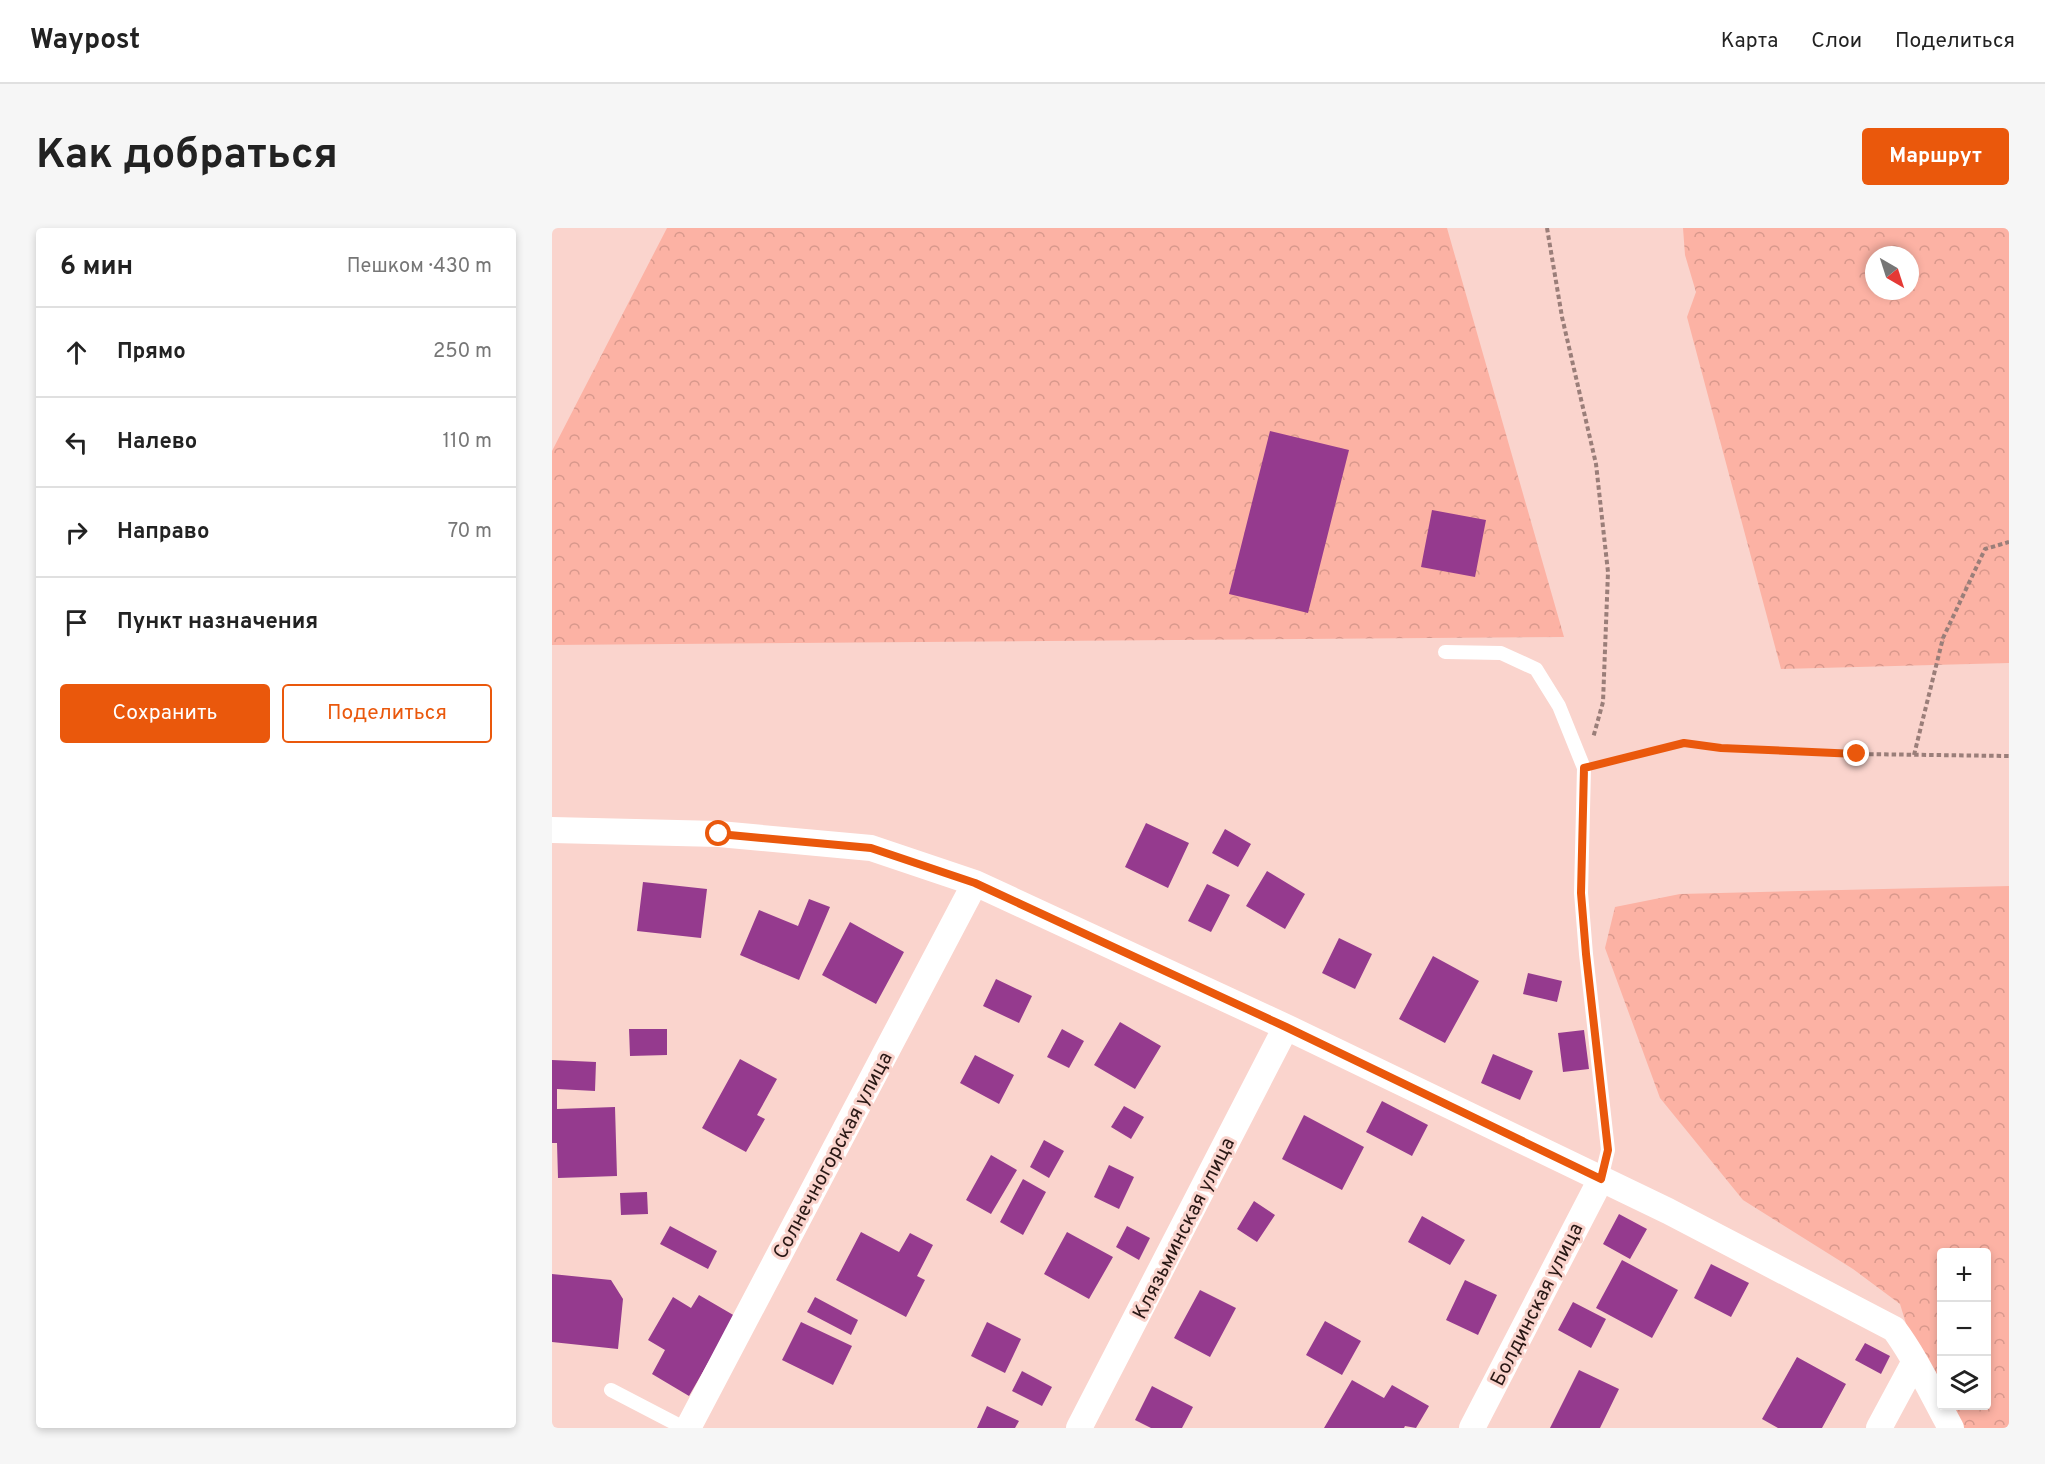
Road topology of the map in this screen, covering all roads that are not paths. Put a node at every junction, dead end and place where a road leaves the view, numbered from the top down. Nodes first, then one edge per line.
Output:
1 (1445, 652) dead end
2 (552, 830) edge
3 (975, 883) junction
4 (1286, 1027) junction
5 (1601, 1179) junction
6 (1914, 1363) junction
7 (611, 1390) dead end
8 (684, 1428) edge
9 (688, 1428) edge
10 (1079, 1428) edge
11 (1472, 1428) edge
12 (1879, 1428) edge
13 (1951, 1428) edge

1 - 5 lane
2 - 3 street
3 - 4 street
3 - 9 street, Солнечногорская улица
4 - 5 street
4 - 10 street, Клязьминская улица
5 - 6 street
5 - 11 street, Болдинская улица
6 - 12 street
6 - 13 street
7 - 8 lane

